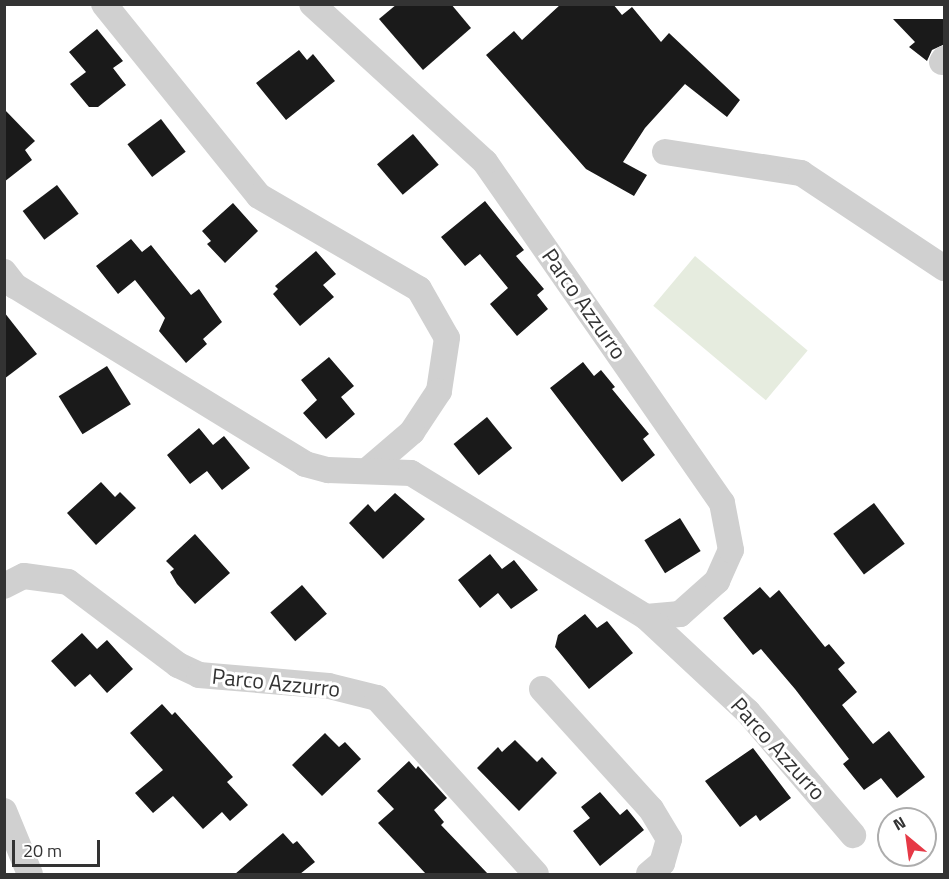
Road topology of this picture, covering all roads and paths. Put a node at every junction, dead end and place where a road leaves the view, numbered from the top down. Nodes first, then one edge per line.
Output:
1 (104, 4) edge
2 (312, 4) edge
3 (665, 152) dead end
4 (945, 268) edge
5 (4, 272) edge
6 (369, 469) junction
7 (4, 586) edge
8 (646, 617) junction
9 (542, 689) dead end
10 (4, 811) edge
11 (853, 835) dead end
12 (30, 874) edge
13 (536, 874) edge
14 (649, 874) edge

1 - 6 street
2 - 8 street, Parco Azzurro
3 - 4 street
5 - 6 street, Parco Azzurro
6 - 8 street, Parco Azzurro
7 - 13 street, Parco Azzurro
8 - 11 street, Parco Azzurro
9 - 14 street
10 - 12 street

